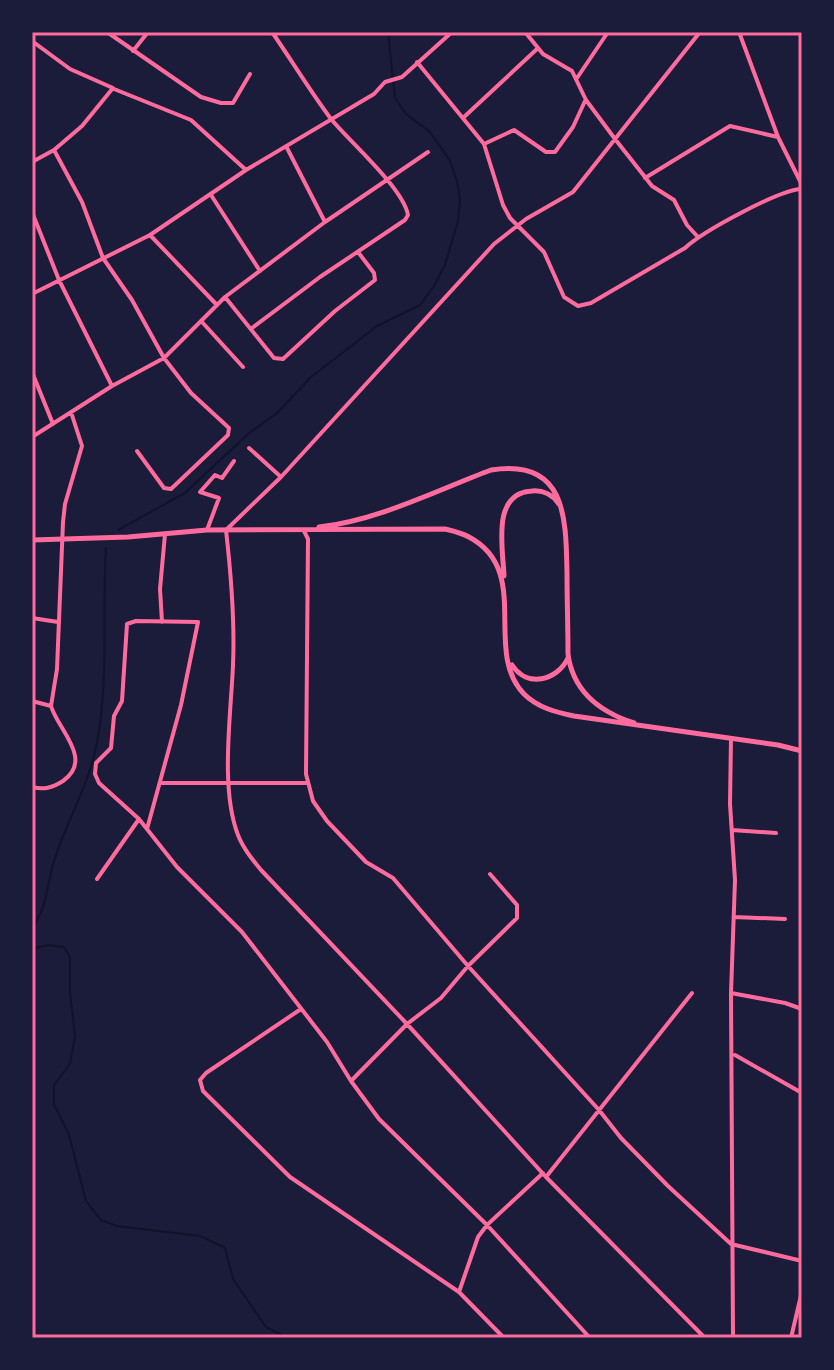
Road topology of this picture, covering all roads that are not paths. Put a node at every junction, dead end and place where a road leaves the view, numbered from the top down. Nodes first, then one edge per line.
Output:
1 (107, 32) edge
2 (148, 32) edge
3 (272, 32) edge
4 (452, 32) edge
5 (525, 32) edge
6 (608, 32) edge
7 (700, 32) edge
8 (739, 32) edge
9 (759, 32) edge
10 (768, 32) edge
11 (32, 41) edge
12 (537, 49) junction
13 (133, 51) junction
14 (417, 62) junction
15 (250, 74) dead end
16 (577, 78) junction
17 (113, 88) junction
18 (586, 100) junction
19 (464, 117) junction
20 (332, 120) junction
21 (778, 137) junction
22 (615, 139) junction
23 (484, 144) junction
24 (286, 146) junction
25 (54, 150) junction
26 (428, 152) dead end
27 (32, 162) edge
28 (246, 170) junction
29 (645, 178) junction
30 (385, 179) junction
31 (802, 187) edge
32 (211, 195) junction
33 (32, 212) edge
34 (325, 222) junction
35 (35, 225) edge
36 (517, 226) junction
37 (150, 235) junction
38 (698, 237) junction
39 (358, 252) junction
40 (103, 258) junction
41 (260, 271) junction
42 (59, 280) junction
43 (32, 294) edge
44 (225, 297) junction
45 (216, 304) junction
46 (202, 322) junction
47 (252, 328) junction
48 (164, 358) junction
49 (243, 367) dead end
50 (32, 372) edge
51 (112, 386) junction
52 (71, 412) junction
53 (53, 424) junction
54 (32, 437) edge
55 (249, 448) dead end
56 (137, 451) dead end
57 (234, 461) dead end
58 (281, 477) junction
59 (562, 508) junction
60 (207, 530) junction
61 (226, 530) junction
62 (302, 530) junction
63 (165, 534) junction
64 (63, 538) junction
65 (32, 540) edge
66 (504, 586) junction
67 (32, 618) edge
68 (58, 622) junction
69 (162, 622) junction
70 (568, 654) junction
71 (508, 658) junction
72 (32, 701) edge
73 (51, 706) junction
74 (650, 728) junction
75 (731, 738) junction
76 (802, 751) edge
77 (160, 783) junction
78 (229, 783) junction
79 (307, 783) junction
80 (32, 787) edge
81 (139, 819) junction
82 (147, 829) junction
83 (732, 830) junction
84 (776, 833) dead end
85 (490, 874) dead end
86 (97, 879) dead end
87 (734, 917) junction
88 (785, 919) dead end
89 (468, 966) junction
90 (692, 993) dead end
91 (731, 993) junction
92 (301, 1009) junction
93 (802, 1009) edge
94 (407, 1024) junction
95 (733, 1054) junction
96 (351, 1081) junction
97 (802, 1093) edge
98 (599, 1110) junction
99 (544, 1175) junction
100 (487, 1225) junction
101 (731, 1244) junction
102 (802, 1261) edge
103 (802, 1291) edge
104 (459, 1292) junction
105 (504, 1338) edge
106 (590, 1338) edge
107 (705, 1338) edge
108 (733, 1338) edge
109 (791, 1338) edge

1 - 13 street
2 - 13 street
3 - 20 street
4 - 14 street
5 - 12 street
6 - 16 street
7 - 22 street
8 - 21 street
9 - 10 street
11 - 17 street
12 - 16 street
12 - 19 street
13 - 15 street
14 - 19 street
14 - 20 street
16 - 18 street
17 - 25 street
17 - 28 street
18 - 22 street
18 - 23 street
19 - 23 street
20 - 24 street
20 - 30 street
21 - 29 street
21 - 31 street
22 - 29 street
22 - 36 street
23 - 36 street
24 - 28 street
24 - 34 street
25 - 27 street
25 - 40 street
26 - 30 street
28 - 32 street
29 - 38 street
30 - 34 street
30 - 39 street
31 - 38 street
32 - 37 street
32 - 41 street
33 - 35 street
34 - 41 street
35 - 42 street
36 - 38 street
36 - 58 street
37 - 40 street
37 - 45 street
39 - 47 street
39 - 47 street
40 - 42 street
40 - 48 street
41 - 44 street
42 - 43 street
42 - 51 street
44 - 45 street
44 - 47 street
45 - 46 street
46 - 48 street
46 - 49 street
48 - 51 street
48 - 56 street
50 - 53 street
51 - 52 street
52 - 53 street
52 - 64 street
53 - 54 street
55 - 58 street
57 - 60 street
58 - 61 street
59 - 62 street
59 - 66 street
59 - 70 street
60 - 61 street
60 - 63 street
61 - 62 street
61 - 78 street
62 - 66 street
62 - 79 street
63 - 64 street
63 - 69 street
64 - 65 street
64 - 68 street
66 - 71 street
67 - 68 street
68 - 73 street
69 - 77 street
69 - 81 street
70 - 71 street
70 - 74 street
71 - 74 street
72 - 73 street
73 - 80 street
74 - 75 street
75 - 76 street
75 - 83 street
77 - 78 street
77 - 82 street
78 - 79 street
78 - 94 street
79 - 89 street
81 - 82 street
81 - 86 street
82 - 92 street
83 - 84 street
83 - 87 street
85 - 89 street
87 - 88 street
87 - 91 street
89 - 94 street
89 - 98 street
90 - 98 street
91 - 93 street
91 - 95 street
92 - 96 street
92 - 104 street
94 - 96 street
94 - 99 street
95 - 97 street
95 - 101 street
96 - 100 street
98 - 99 street
98 - 101 street
99 - 100 street
99 - 107 street
100 - 104 street
100 - 106 street
101 - 102 street
101 - 108 street
103 - 109 street
104 - 105 street

